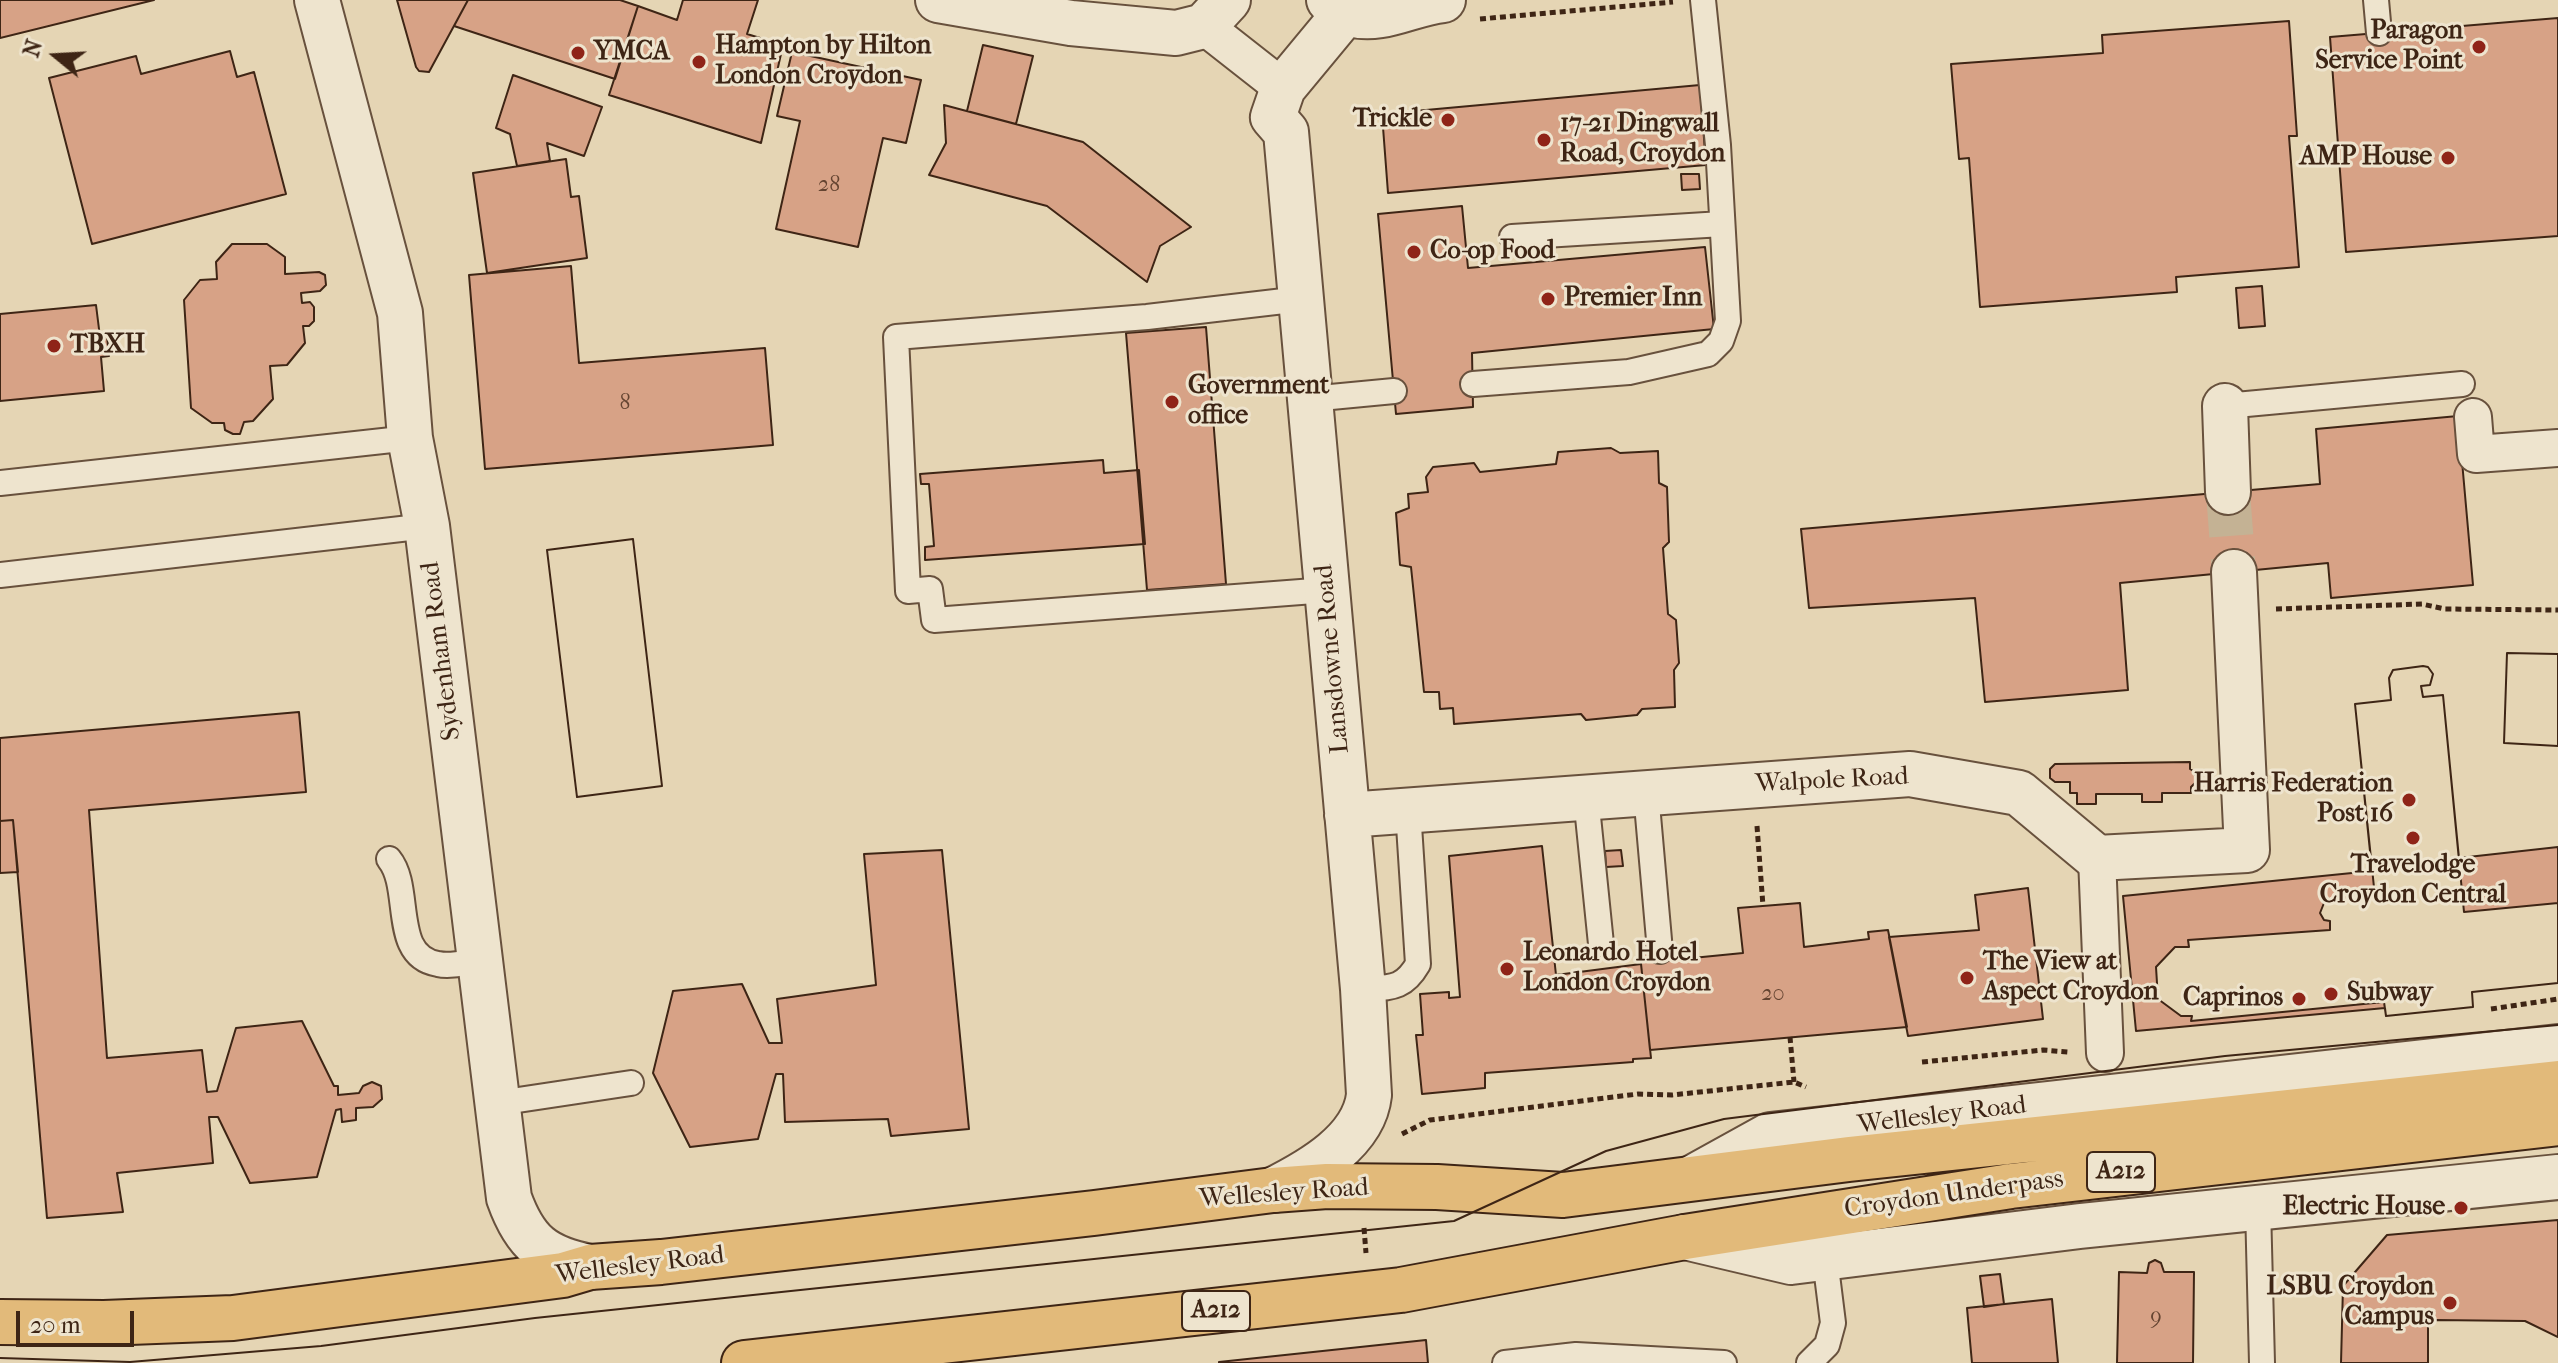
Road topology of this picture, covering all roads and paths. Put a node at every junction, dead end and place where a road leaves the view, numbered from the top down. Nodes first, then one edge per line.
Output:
1 (317, 0) edge
2 (938, 0) edge
3 (1703, 0) edge
4 (2376, 0) edge
5 (1674, 1) edge
6 (1338, 7) edge
7 (1459, 10) edge
8 (1216, 13) edge
9 (2379, 33) dead end
10 (1283, 88) junction
11 (1722, 224) junction
12 (1512, 237) dead end
13 (1301, 299) junction
14 (1473, 384) dead end
15 (1394, 391) dead end
16 (1310, 399) junction
17 (2468, 401) joint
18 (2225, 406) joint
19 (410, 438) junction
20 (2558, 448) edge
21 (0, 483) edge
22 (2228, 492) tunnel mouth
23 (427, 526) junction
24 (0, 575) edge
25 (1327, 590) junction
26 (2235, 592) joint
27 (2558, 610) edge
28 (1754, 785) junction
29 (1646, 793) junction
30 (1586, 797) junction
31 (1408, 810) junction
32 (1347, 815) junction
33 (2097, 858) junction
34 (389, 859) dead end
35 (1763, 906) dead end
36 (1601, 944) dead end
37 (1660, 951) dead end
38 (481, 960) junction
39 (1363, 989) junction
40 (2558, 999) edge
41 (2486, 1010) dead end
42 (1790, 1037) dead end
43 (2558, 1047) edge
44 (2105, 1053) joint
45 (1922, 1062) dead end
46 (631, 1083) dead end
47 (2558, 1083) edge
48 (498, 1103) junction
49 (2558, 1123) edge
50 (1341, 1145) junction
51 (1694, 1177) junction
52 (2558, 1177) edge
53 (1273, 1190) junction
54 (2258, 1207) junction
55 (1685, 1237) junction
56 (1825, 1259) junction
57 (590, 1267) junction
58 (0, 1322) edge
59 (850, 1357) edge
60 (744, 1363) edge
61 (1505, 1363) edge
62 (1724, 1363) edge
63 (1809, 1363) edge
64 (2262, 1363) edge

1 - 19 street, Sydenham Road
2 - 8 street
3 - 11 lane
4 - 9 lane
5 - 7 path
6 - 7 street
6 - 10 street
8 - 10 street
10 - 13 street, Lansdowne Road
11 - 12 lane
11 - 14 lane
13 - 16 street, Lansdowne Road
13 - 25 lane
15 - 16 lane
16 - 25 street, Lansdowne Road
17 - 18 lane
17 - 20 street
18 - 22 street
19 - 21 lane
19 - 23 street, Sydenham Road
23 - 24 lane
23 - 38 street, Sydenham Road
25 - 32 street, Lansdowne Road
26 - 27 path
26 - 33 street
28 - 29 street, Walpole Road
28 - 33 street, Walpole Road
28 - 35 path
29 - 30 street, Walpole Road
29 - 37 lane
30 - 31 street, Walpole Road
30 - 36 lane
31 - 32 street, Walpole Road
31 - 39 lane
32 - 39 street, Lansdowne Road
33 - 44 street
34 - 38 lane
38 - 48 street, Sydenham Road
39 - 50 street, Lansdowne Road
40 - 41 path
42 - 50 path
43 - 51 street, Wellesley Road
44 - 45 path
46 - 48 lane
47 - 51 main road, Croydon Underpass / A212
48 - 57 street, Sydenham Road
49 - 55 main road, Croydon Underpass / A212
50 - 53 street, Lansdowne Road
51 - 53 main road, Wellesley Road / A212
52 - 54 street
53 - 57 main road, Wellesley Road / A212
54 - 56 street
54 - 64 lane
55 - 56 street
55 - 59 main road, A212
56 - 63 lane
57 - 58 main road, Wellesley Road / A212
59 - 60 main road, A212
61 - 62 lane

